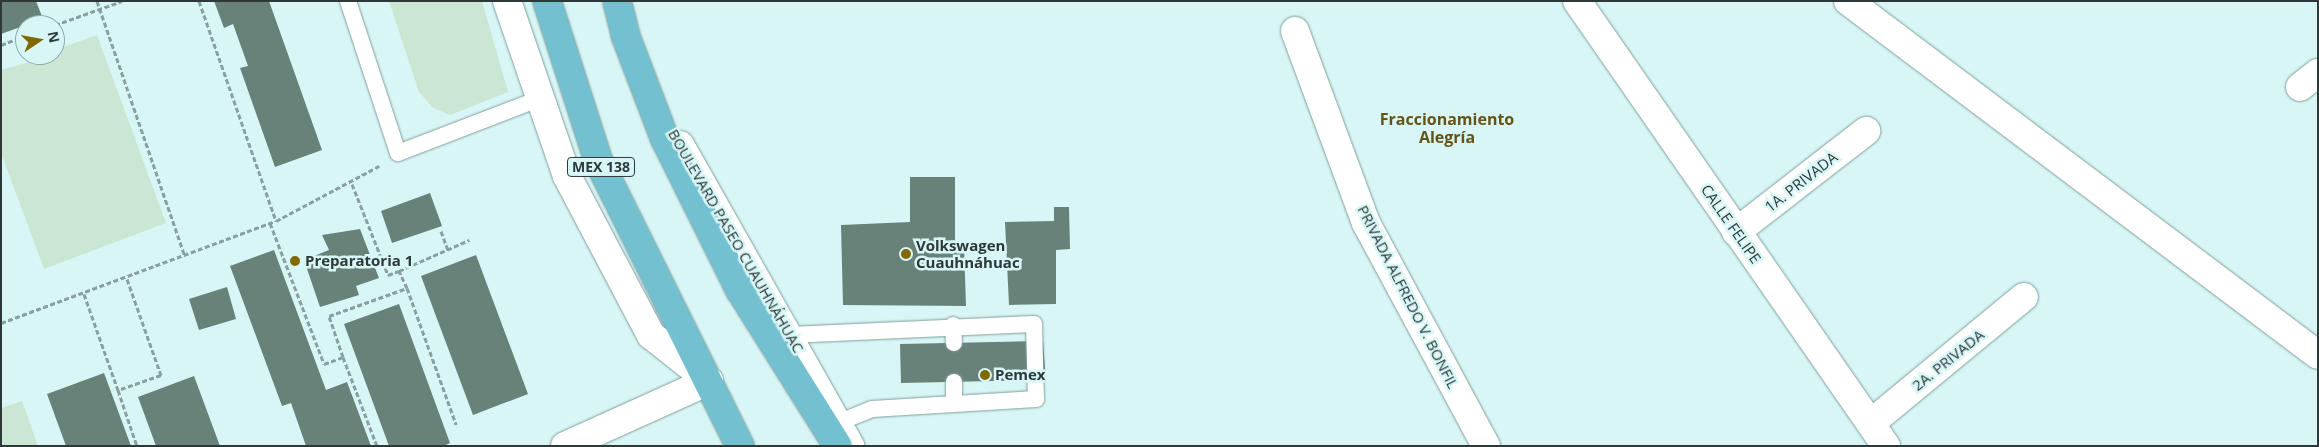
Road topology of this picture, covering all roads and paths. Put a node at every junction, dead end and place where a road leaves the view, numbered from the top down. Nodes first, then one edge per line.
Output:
1 (97, 1) edge
2 (122, 1) edge
3 (199, 1) edge
4 (348, 1) edge
5 (507, 1) edge
6 (547, 1) edge
7 (617, 1) edge
8 (630, 1) edge
9 (1577, 1) edge
10 (1848, 1) edge
11 (99, 9) junction
12 (65, 22) edge
13 (1295, 31) dead end
14 (15, 40) edge
15 (1, 45) edge
16 (538, 99) junction
17 (1866, 131) dead end
18 (398, 153) junction
19 (352, 184) junction
20 (276, 221) junction
21 (270, 223) junction
22 (440, 231) dead end
23 (1736, 232) junction
24 (469, 240) dead end
25 (448, 250) junction
26 (185, 256) junction
27 (399, 270) junction
28 (127, 279) junction
29 (407, 288) junction
30 (84, 294) junction
31 (2024, 297) dead end
32 (1, 324) edge
33 (952, 325) junction
34 (789, 335) junction
35 (954, 343) dead end
36 (2318, 355) edge
37 (343, 357) junction
38 (709, 381) junction
39 (954, 382) dead end
40 (118, 390) junction
41 (954, 403) junction
42 (1871, 423) junction
43 (456, 424) dead end
44 (843, 438) edge
45 (137, 446) edge
46 (377, 446) edge
47 (565, 446) edge
48 (740, 446) edge
49 (1486, 446) edge
50 (1886, 446) edge

1 - 11 path
2 - 11 path
3 - 20 path
4 - 18 lane
5 - 16 street, MEX 138
6 - 38 main road, MEX 138
7 - 44 main road, BOULEVARD PASEO CUAUHNÁHUAC
8 - 34 street, BOULEVARD PASEO CUAUHNÁHUAC
9 - 23 street, CALLE FELIPE
10 - 36 street
11 - 12 path
11 - 26 path
13 - 49 street, PRIVADA ALFREDO V. BONFIL
14 - 15 path
16 - 18 lane
16 - 38 street, MEX 138
17 - 23 street, 1A. PRIVADA
18 - 19 path
19 - 20 path
19 - 27 path
20 - 21 path
21 - 26 path
21 - 37 path
22 - 25 path
23 - 42 street, CALLE FELIPE
24 - 25 path
25 - 27 path
26 - 28 path
27 - 29 path
28 - 30 path
28 - 40 path
29 - 37 path
29 - 43 path
30 - 32 path
30 - 40 path
31 - 42 street, 2A. PRIVADA
33 - 34 lane
33 - 35 lane
33 - 41 lane
34 - 44 street, BOULEVARD PASEO CUAUHNÁHUAC
37 - 46 path
38 - 47 street
38 - 48 main road, MEX 138
39 - 41 lane
40 - 45 path
41 - 44 lane
42 - 50 street, CALLE FELIPE

